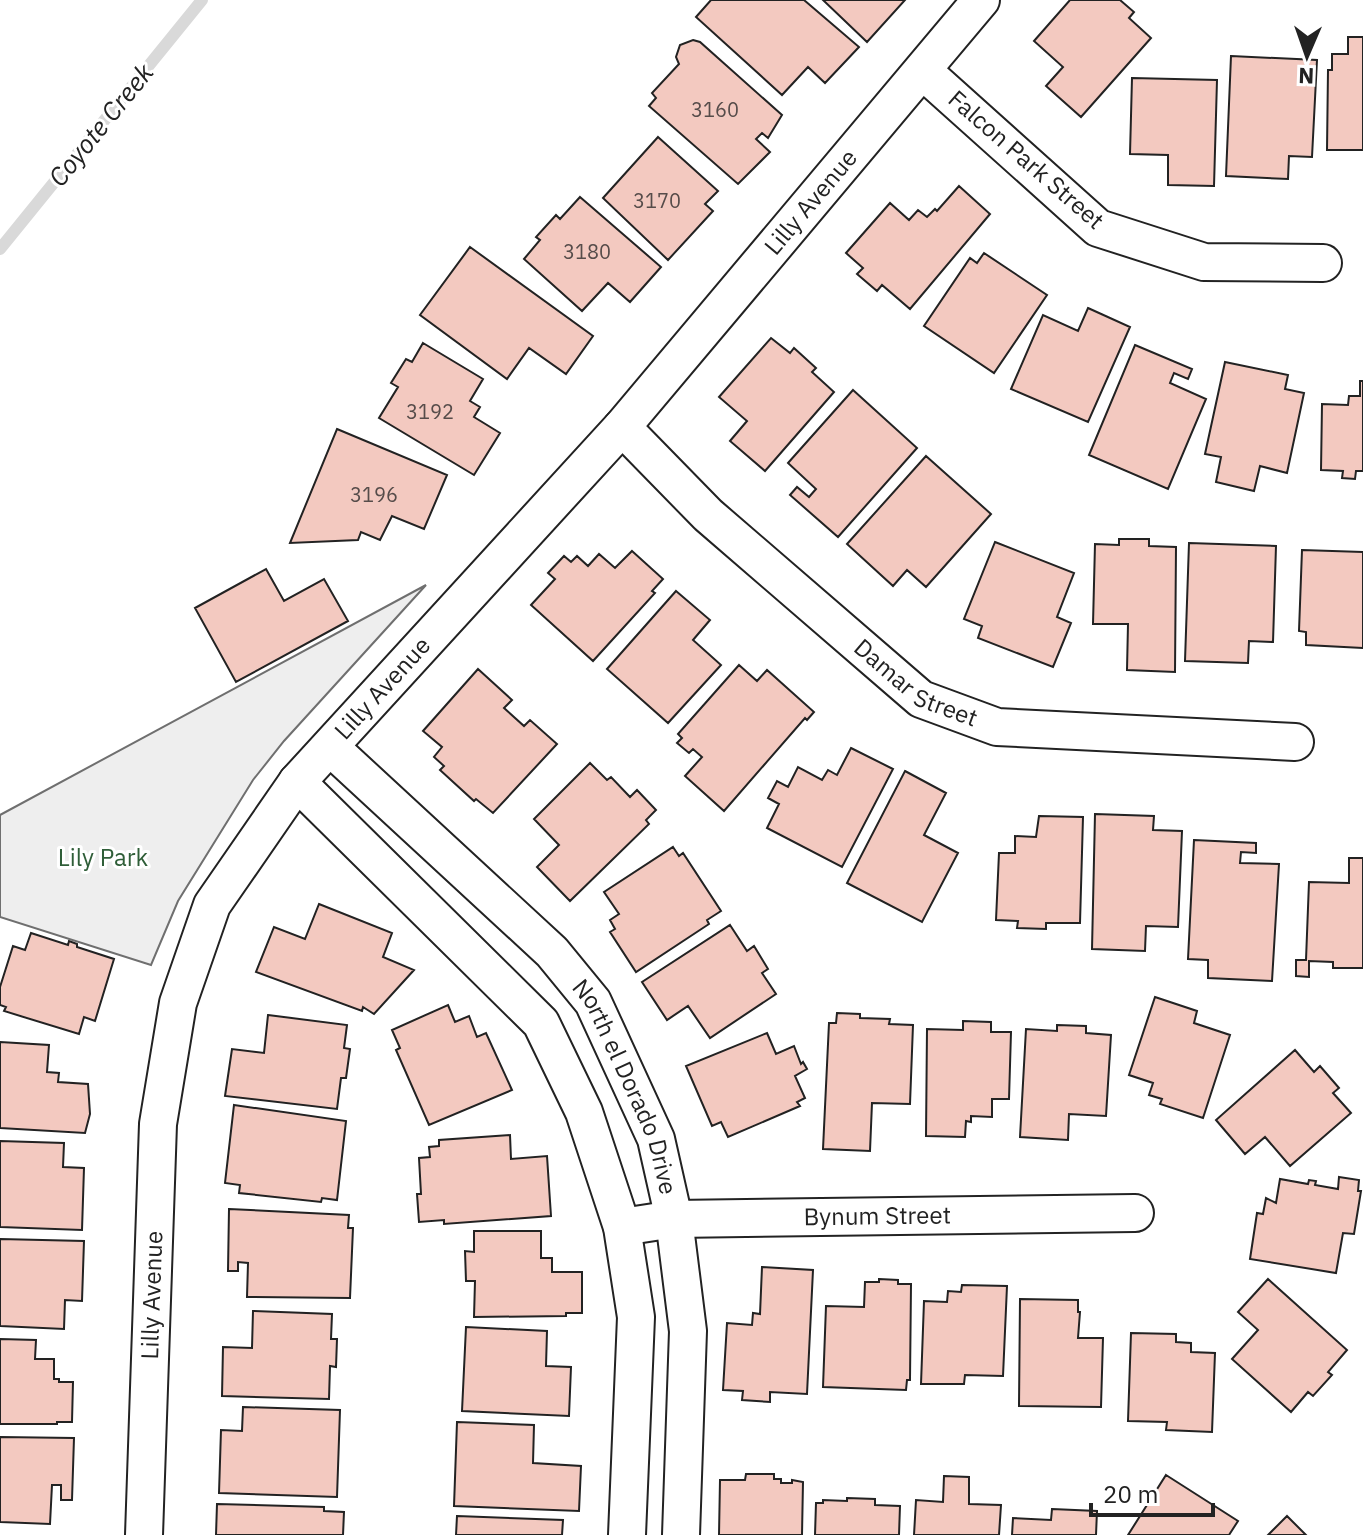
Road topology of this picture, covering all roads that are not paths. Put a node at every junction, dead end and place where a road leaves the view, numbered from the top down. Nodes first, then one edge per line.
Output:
1 (981, 0) edge
2 (923, 71) junction
3 (1323, 263) dead end
4 (622, 427) junction
5 (1295, 742) dead end
6 (330, 747) junction
7 (297, 782) junction
8 (552, 952) junction
9 (514, 996) junction
10 (1135, 1213) dead end
11 (674, 1219) junction
12 (622, 1227) junction
13 (144, 1535) edge
14 (627, 1535) edge
15 (681, 1535) edge

1 - 2 street, Lilly Avenue
2 - 3 street, Falcon Park Street
2 - 4 street, Lilly Avenue
4 - 5 street, Damar Street
4 - 6 street, Lilly Avenue
6 - 7 street, Lilly Avenue
6 - 8 street, North el Dorado Drive
7 - 9 street, North el Dorado Drive
7 - 13 street, Lilly Avenue
8 - 9 street
8 - 11 street, North el Dorado Drive
9 - 12 street, North el Dorado Drive
10 - 11 street, Bynum Street
11 - 12 street, Bynum Street
11 - 15 street, North el Dorado Drive
12 - 14 street, North el Dorado Drive

